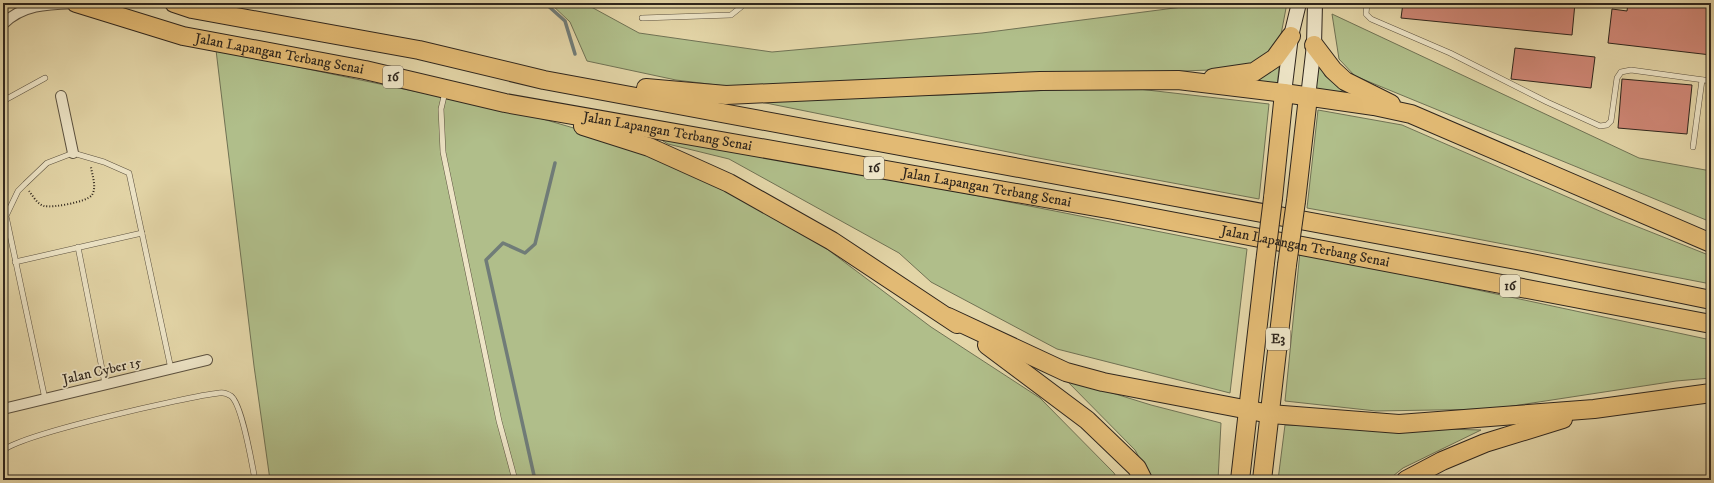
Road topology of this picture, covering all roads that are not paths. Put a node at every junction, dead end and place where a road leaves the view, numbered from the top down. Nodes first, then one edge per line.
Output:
1 (76, 3) edge
2 (174, 3) edge
3 (741, 3) edge
4 (1299, 3) edge
5 (1315, 3) edge
6 (1366, 3) edge
7 (642, 18) dead end
8 (3, 24) edge
9 (1291, 36) junction
10 (1314, 45) junction
11 (45, 78) dead end
12 (544, 80) junction
13 (1178, 80) junction
14 (1702, 80) junction
15 (1711, 81) edge
16 (446, 89) junction
17 (1284, 93) junction
18 (61, 96) dead end
19 (1308, 97) junction
20 (3, 101) edge
21 (505, 103) junction
22 (1411, 114) junction
23 (1693, 147) dead end
24 (73, 153) junction
25 (142, 233) junction
26 (1711, 243) edge
27 (78, 247) junction
28 (15, 262) junction
29 (1711, 300) edge
30 (948, 317) junction
31 (1711, 324) edge
32 (207, 360) dead end
33 (171, 369) junction
34 (105, 384) junction
35 (1711, 393) edge
36 (45, 399) junction
37 (3, 409) edge
38 (1594, 409) junction
39 (1248, 410) junction
40 (1270, 414) junction
41 (3, 451) edge
42 (3, 470) edge
43 (5, 480) edge
44 (255, 480) edge
45 (515, 480) edge
46 (1143, 480) edge
47 (1240, 480) edge
48 (1262, 480) edge
49 (1406, 480) edge

1 - 8 street
1 - 16 highway, Jalan Lapangan Terbang Senai / 16
2 - 12 highway, Jalan Lapangan Terbang Senai / 16
3 - 7 lane
4 - 9 main road
5 - 10 main road
6 - 14 lane
9 - 13 highway
9 - 17 main road
10 - 19 main road
10 - 22 highway
11 - 20 lane
12 - 13 highway
12 - 29 highway, Jalan Lapangan Terbang Senai / 16
13 - 17 highway
14 - 15 lane
14 - 23 lane
16 - 21 highway, Jalan Lapangan Terbang Senai / 16
16 - 45 lane
17 - 19 highway
17 - 39 highway, E3, bridge
18 - 24 street
19 - 22 highway
19 - 40 highway, E3, bridge
21 - 30 highway
21 - 31 highway, Jalan Lapangan Terbang Senai / 16
22 - 26 highway
24 - 25 lane
24 - 28 lane
25 - 27 lane
25 - 33 lane
27 - 28 lane
27 - 34 lane
28 - 36 lane
30 - 39 highway
30 - 46 highway
32 - 33 street, Jalan Cyber 15
33 - 34 street, Jalan Cyber 15
34 - 36 street, Jalan Cyber 15
35 - 38 highway
36 - 37 street, Jalan Cyber 15
38 - 40 highway
38 - 49 highway
39 - 40 highway
39 - 47 highway, E3
40 - 48 highway, E3
41 - 44 lane
42 - 43 lane

